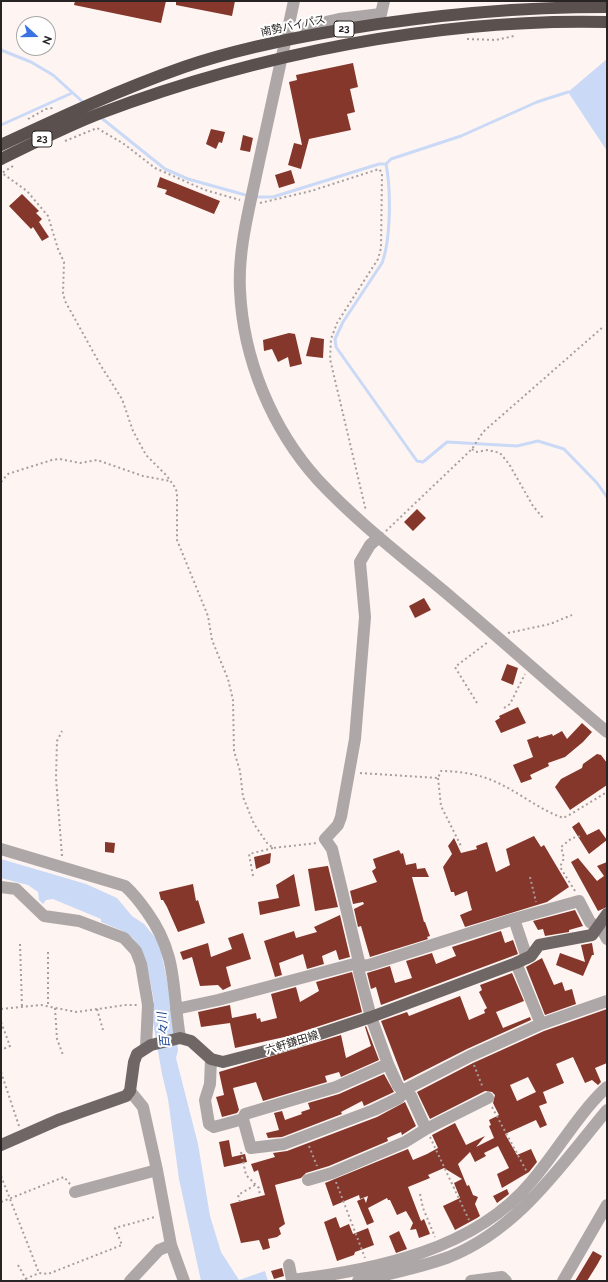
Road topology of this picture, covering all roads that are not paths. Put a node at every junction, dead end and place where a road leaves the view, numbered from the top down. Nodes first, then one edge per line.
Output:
1 (294, 1) edge
2 (384, 1) edge
3 (607, 7) edge
4 (607, 22) edge
5 (305, 36) junction
6 (286, 39) junction
7 (281, 58) junction
8 (1, 144) edge
9 (1, 159) edge
10 (379, 537) junction
11 (607, 732) edge
12 (1, 849) edge
13 (1, 887) edge
14 (607, 914) edge
15 (514, 919) junction
16 (598, 928) junction
17 (607, 939) edge
18 (522, 960) junction
19 (360, 966) junction
20 (607, 1001) edge
21 (176, 1009) junction
22 (371, 1017) junction
23 (540, 1024) junction
24 (180, 1038) junction
25 (148, 1046) junction
26 (211, 1059) junction
27 (388, 1064) junction
28 (607, 1087) edge
29 (130, 1091) junction
30 (406, 1091) junction
31 (488, 1098) road end
32 (607, 1110) edge
33 (243, 1119) junction
34 (426, 1129) junction
35 (1, 1146) edge
36 (158, 1170) junction
37 (308, 1180) dead end
38 (75, 1192) road end
39 (607, 1205) edge
40 (172, 1249) junction
41 (289, 1265) dead end
42 (130, 1281) edge
43 (184, 1281) edge
44 (358, 1281) edge
45 (471, 1281) edge
46 (506, 1281) edge
47 (563, 1281) edge

1 - 6 street
2 - 5 street
3 - 5 highway, 南勢バイパス / 23
4 - 7 highway, 23
5 - 6 highway, 南勢バイパス / 23
6 - 7 street
6 - 8 highway, 南勢バイパス / 23
7 - 9 highway, 23
7 - 10 street
10 - 11 street
10 - 19 street
12 - 21 street
13 - 25 street
14 - 16 main road, 六軒鎌田線
15 - 16 street
15 - 18 street
15 - 19 street
16 - 17 street
16 - 18 main road, 六軒鎌田線
18 - 22 main road, 六軒鎌田線
18 - 23 street
19 - 21 street
19 - 22 street
20 - 23 street
21 - 24 street
22 - 26 main road, 六軒鎌田線
22 - 27 street
23 - 30 street
24 - 25 main road
24 - 26 main road
25 - 29 main road
26 - 33 street
27 - 30 street
27 - 33 street
28 - 41 street
29 - 35 main road
29 - 36 street
30 - 33 street
30 - 34 street
31 - 34 street
32 - 44 street
34 - 37 street
36 - 38 street
36 - 40 street
39 - 47 street
40 - 42 street
40 - 43 street
45 - 46 street

